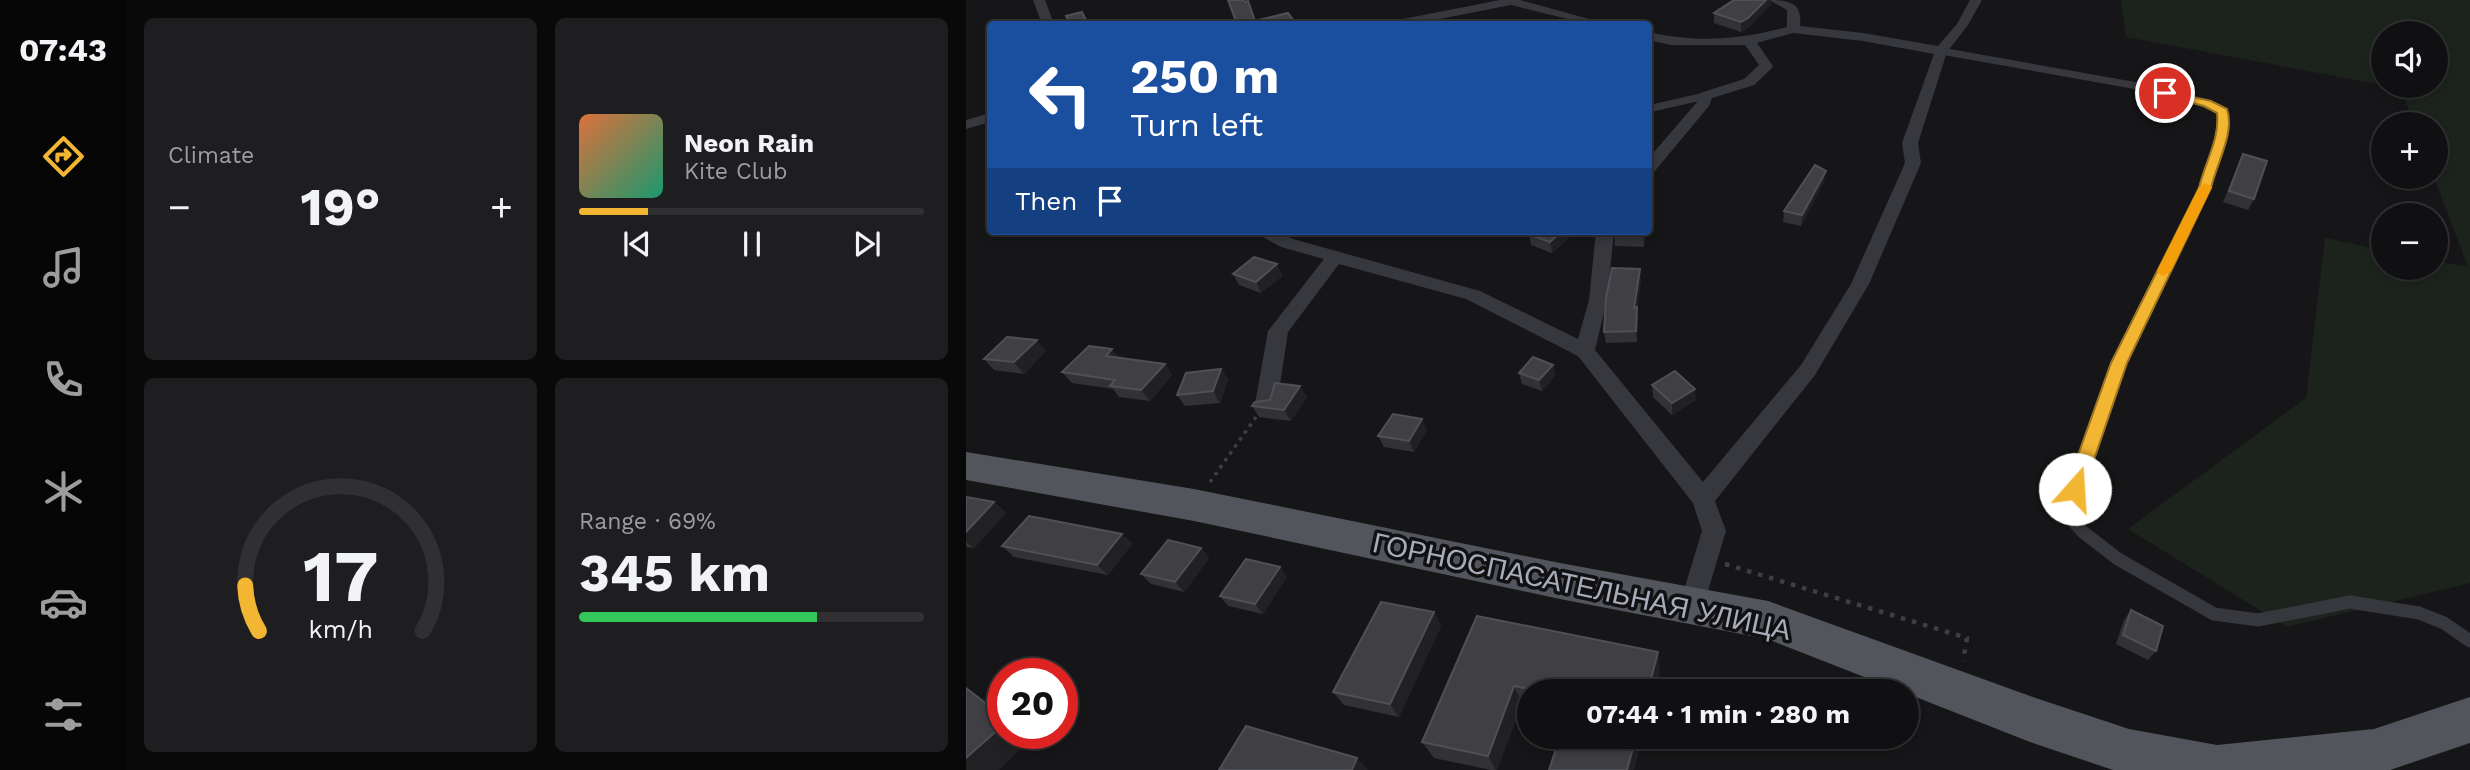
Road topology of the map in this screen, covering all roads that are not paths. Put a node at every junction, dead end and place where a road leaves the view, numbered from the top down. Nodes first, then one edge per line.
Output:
1 (1040, 0) edge
2 (1775, 0) edge
3 (1976, 0) edge
4 (1508, 1) edge
5 (1047, 21) edge
6 (1412, 21) edge
7 (1589, 21) edge
8 (1793, 29) junction
9 (1652, 37) edge
10 (1749, 41) junction
11 (1941, 51) junction
12 (1705, 96) junction
13 (1652, 108) edge
14 (987, 118) edge
15 (966, 125) edge
16 (1652, 164) edge
17 (1270, 235) edge
18 (1605, 235) edge
19 (1335, 257) junction
20 (1585, 351) junction
21 (1266, 404) edge
22 (966, 466) edge
23 (1703, 499) junction
24 (1692, 606) junction
25 (2470, 641) edge
26 (2470, 720) edge
27 (2218, 769) edge

1 - 5 street
2 - 8 street
3 - 11 street
4 - 6 street
4 - 7 street
8 - 10 street
8 - 11 street
9 - 10 street
10 - 12 street
11 - 23 street
11 - 25 lane
12 - 13 lane
12 - 16 street
14 - 15 street
17 - 19 street
18 - 20 street
19 - 20 street
19 - 21 street
20 - 23 street
22 - 24 main road, ГОРНОСПАСАТЕЛЬНАЯ УЛИЦА
23 - 24 street
24 - 27 main road, ГОРНОСПАСАТЕЛЬНАЯ УЛИЦА
26 - 27 main road, ГОРНОСПАСАТЕЛЬНАЯ УЛИЦА

